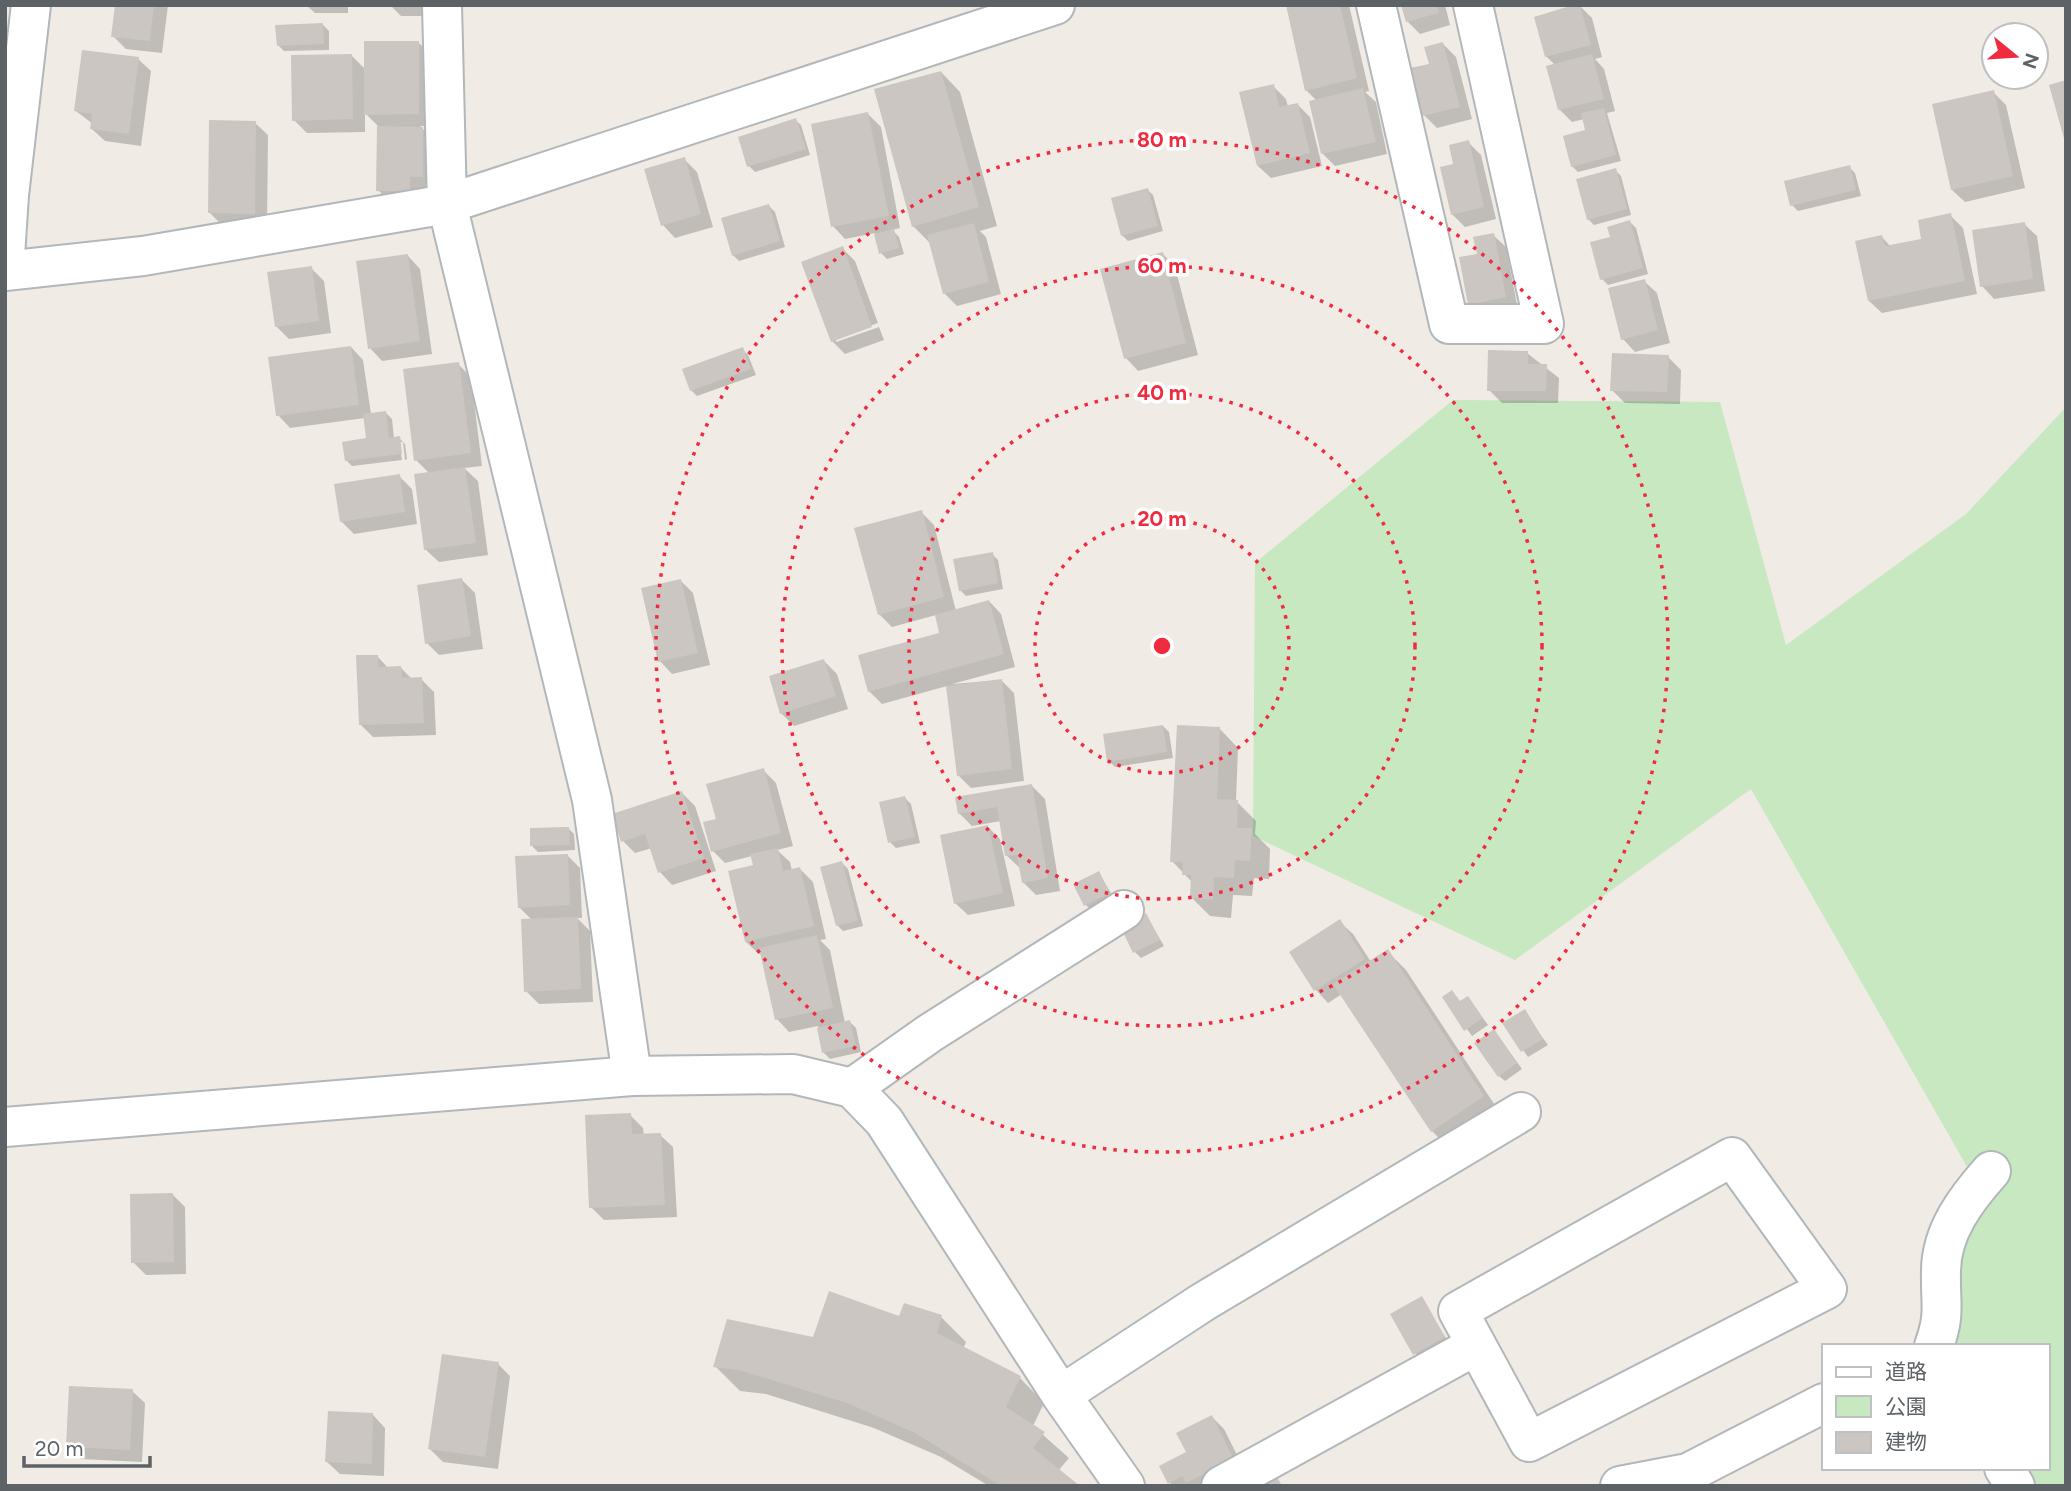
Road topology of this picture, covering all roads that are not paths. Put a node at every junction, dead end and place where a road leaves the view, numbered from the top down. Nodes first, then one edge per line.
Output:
1 (31, 5) edge
2 (442, 5) edge
3 (1055, 5) edge
4 (1376, 5) edge
5 (1473, 5) edge
6 (447, 204) junction
7 (5, 256) edge
8 (5, 271) edge
9 (1124, 910) dead end
10 (632, 1076) junction
11 (852, 1088) junction
12 (1521, 1112) dead end
13 (5, 1127) edge
14 (1991, 1171) dead end
15 (1935, 1344) edge
16 (1475, 1346) junction
17 (1061, 1395) junction
18 (1822, 1404) edge
19 (2005, 1470) edge
20 (1125, 1486) edge
21 (1221, 1486) edge
22 (1620, 1486) edge
23 (2015, 1486) edge

1 - 7 street
2 - 6 street
3 - 6 street
4 - 5 street
6 - 8 street
6 - 10 street
9 - 11 street
10 - 11 street
10 - 13 street
11 - 17 street
12 - 17 street
14 - 15 street
16 - 16 street
16 - 21 street
17 - 20 street
18 - 22 street
19 - 23 street

